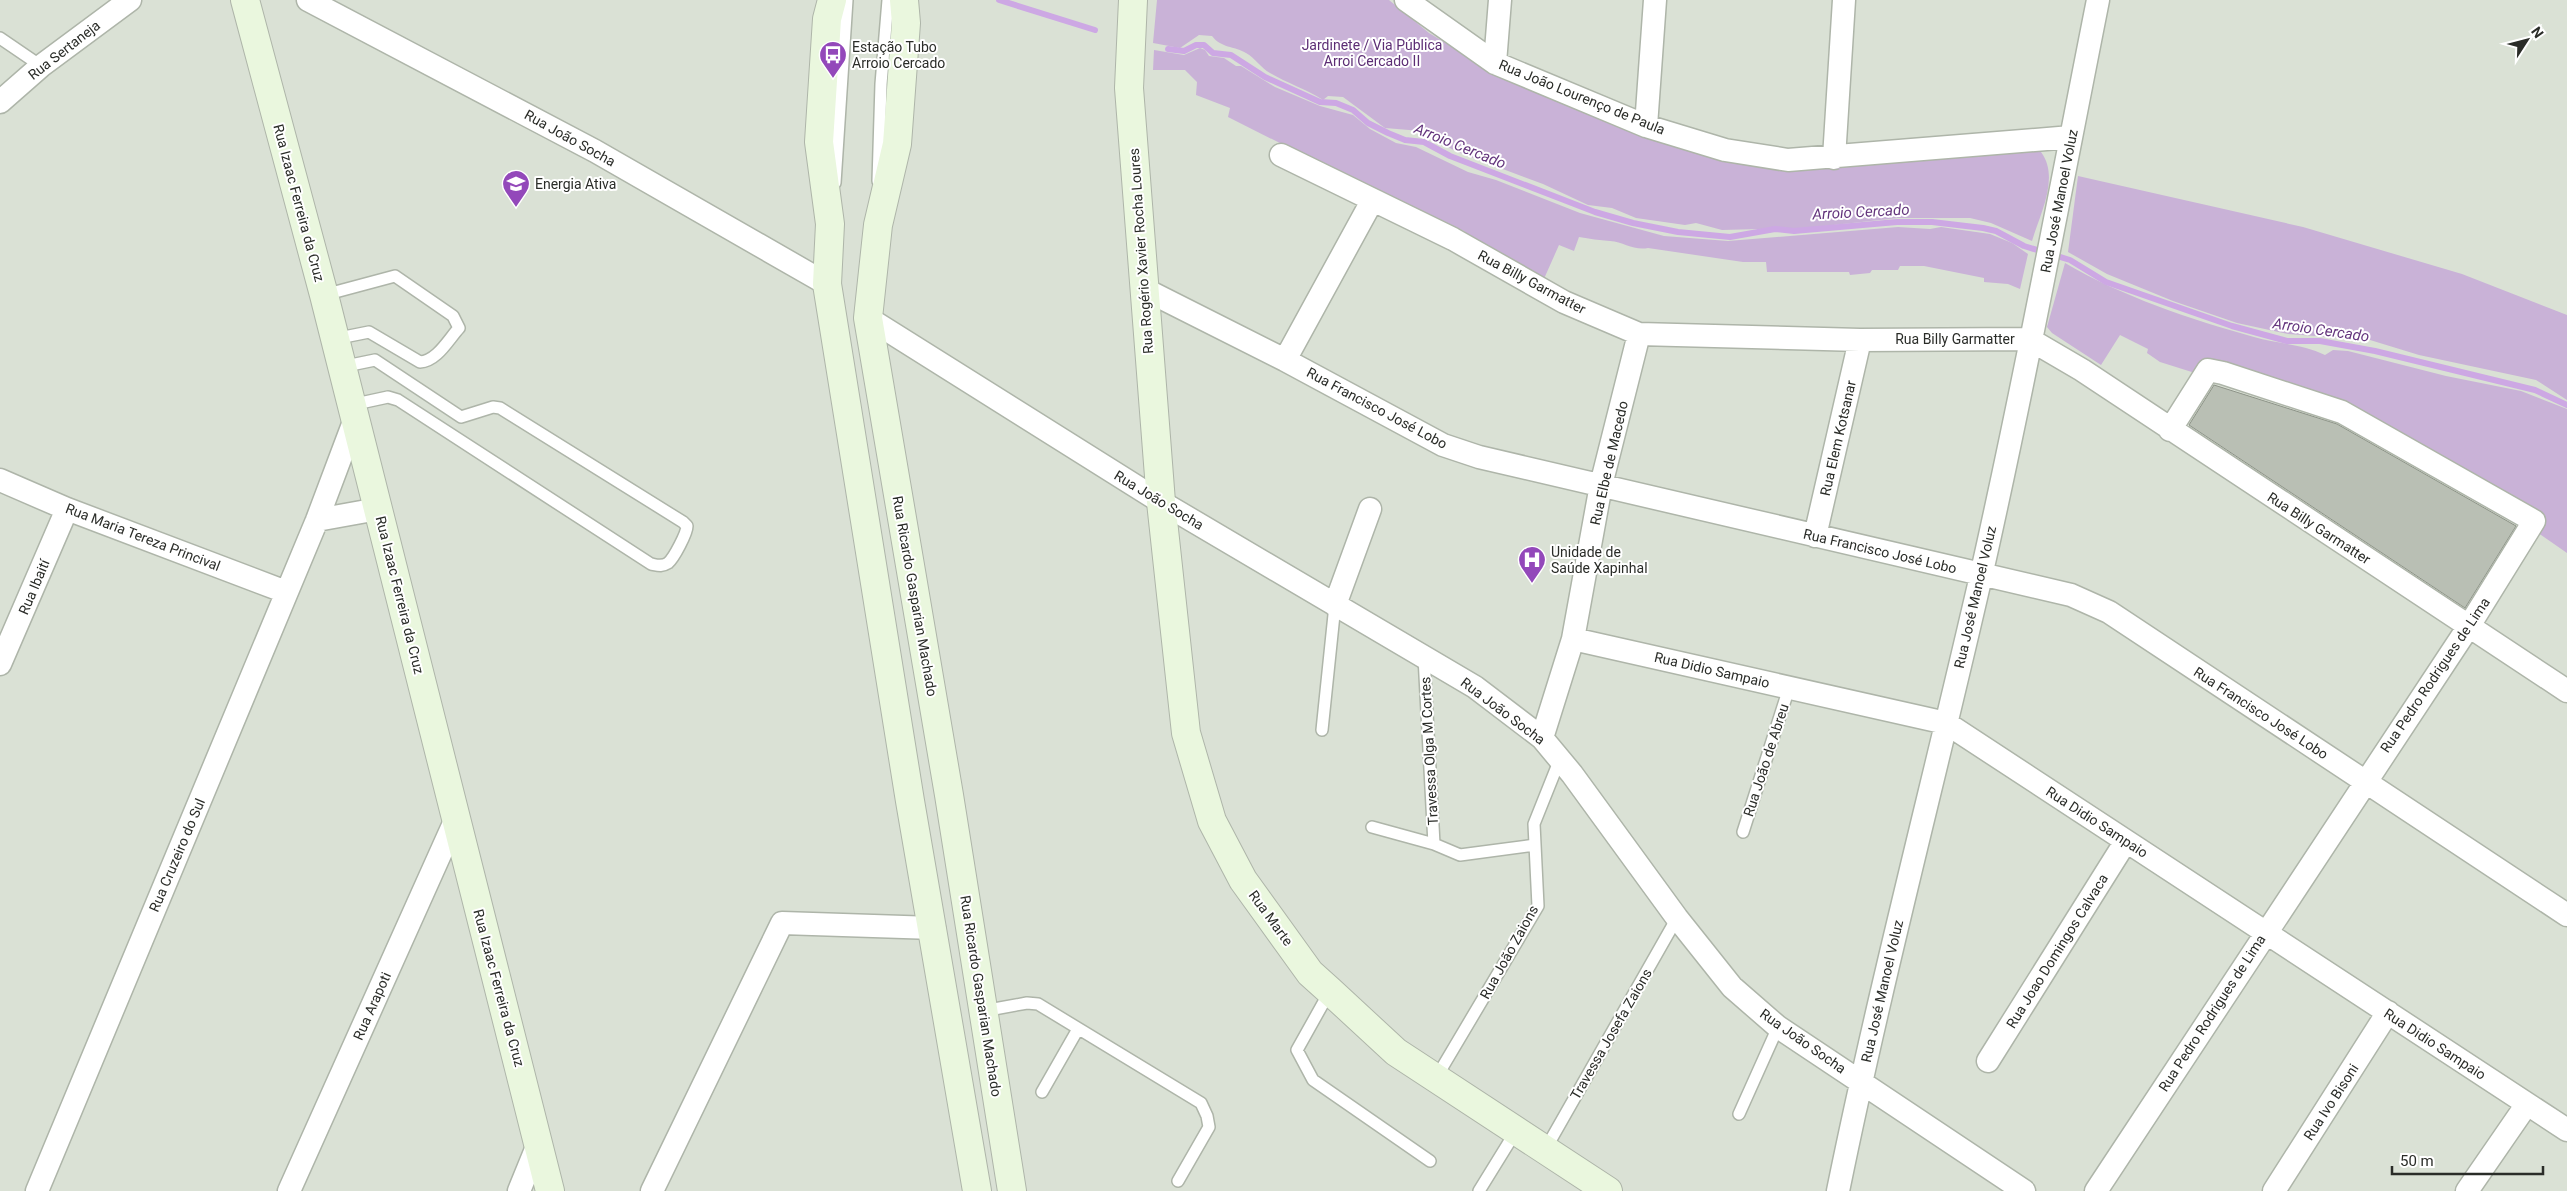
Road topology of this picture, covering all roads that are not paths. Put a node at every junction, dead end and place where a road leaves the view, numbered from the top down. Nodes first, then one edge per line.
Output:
1 (130, 0) edge
2 (245, 0) edge
3 (308, 0) edge
4 (832, 0) edge
5 (848, 0) edge
6 (888, 0) edge
7 (904, 0) edge
8 (1133, 0) edge
9 (1406, 0) edge
10 (1500, 0) edge
11 (1655, 0) edge
12 (1844, 0) edge
13 (2098, 0) edge
14 (0, 38) edge
15 (1495, 63) junction
16 (41, 66) junction
17 (0, 102) edge
18 (1646, 126) junction
19 (2071, 136) junction
20 (1281, 155) dead end
21 (1834, 158) junction
22 (1372, 201) junction
23 (830, 224) junction
24 (878, 225) junction
25 (828, 284) junction
26 (1144, 289) junction
27 (324, 295) junction
28 (868, 318) junction
29 (1639, 334) junction
30 (334, 339) junction
31 (2029, 339) junction
32 (1860, 340) junction
33 (1285, 360) junction
34 (341, 367) junction
35 (353, 412) junction
36 (2170, 430) junction
37 (0, 480) edge
38 (1601, 485) junction
39 (1162, 502) junction
40 (67, 509) junction
41 (378, 509) junction
42 (1370, 509) dead end
43 (317, 520) junction
44 (1815, 536) junction
45 (1981, 574) junction
46 (286, 592) junction
47 (1334, 605) junction
48 (2469, 626) junction
49 (1573, 639) junction
50 (1424, 657) junction
51 (0, 664) edge
52 (1789, 688) junction
53 (2567, 691) edge
54 (1946, 723) junction
55 (1322, 730) dead end
56 (1542, 738) junction
57 (1560, 759) junction
58 (2365, 781) junction
59 (455, 821) junction
60 (1372, 826) dead end
61 (1743, 832) dead end
62 (2126, 841) junction
63 (1434, 844) junction
64 (1535, 845) junction
65 (2567, 915) edge
66 (1677, 918) junction
67 (934, 928) junction
68 (2265, 932) junction
69 (1330, 991) junction
70 (983, 1011) junction
71 (2388, 1012) junction
72 (1778, 1027) junction
73 (1078, 1029) junction
74 (1988, 1061) dead end
75 (1436, 1078) junction
76 (1860, 1082) junction
77 (1042, 1092) dead end
78 (2527, 1104) junction
79 (1738, 1114) dead end
80 (2567, 1130) edge
81 (1516, 1131) junction
82 (539, 1142) junction
83 (1545, 1150) junction
84 (1430, 1161) dead end
85 (1178, 1181) dead end
86 (37, 1191) edge
87 (288, 1191) edge
88 (519, 1191) edge
89 (550, 1191) edge
90 (652, 1191) edge
91 (977, 1191) edge
92 (1012, 1191) edge
93 (1479, 1191) edge
94 (1608, 1191) edge
95 (1838, 1191) edge
96 (2024, 1191) edge
97 (2096, 1191) edge
98 (2274, 1191) edge
99 (2467, 1191) edge

1 - 16 street, Rua Sertaneja
2 - 27 street, Rua Izaac Ferreira da Cruz
3 - 25 street, Rua João Socha
4 - 23 street
5 - 23 lane
6 - 24 lane
7 - 24 street, Rua Ricardo Gasparian Machado
8 - 26 street, Rua Rogério Xavier Rocha Loures
9 - 15 street, Rua João Lourenço de Paula
10 - 15 street
11 - 18 street
12 - 21 street
13 - 19 street, Rua José Manoel Voluz
14 - 16 lane
15 - 18 street, Rua João Lourenço de Paula
16 - 17 street, Rua Sertaneja
18 - 21 street, Rua João Lourenço de Paula
19 - 21 street, Rua João Lourenço de Paula
19 - 31 street, Rua José Manoel Voluz
20 - 22 street, Rua Billy Garmatter
22 - 29 street, Rua Billy Garmatter
22 - 33 street
23 - 25 street
24 - 28 street, Rua Ricardo Gasparian Machado
25 - 67 street
26 - 33 street, Rua Francisco José Lobo
26 - 39 street, Rua Rogério Xavier Rocha Loures
27 - 30 street, Rua Izaac Ferreira da Cruz
27 - 30 lane
28 - 39 street, Rua João Socha
28 - 70 street, Rua Ricardo Gasparian Machado
29 - 32 street, Rua Billy Garmatter
29 - 38 street, Rua Elbe de Macedo
30 - 34 street, Rua Izaac Ferreira da Cruz
31 - 32 street, Rua Billy Garmatter
31 - 36 street, Rua Billy Garmatter
31 - 45 street, Rua José Manoel Voluz
32 - 44 street, Rua Elem Kotsanar
33 - 38 street, Rua Francisco José Lobo
34 - 35 street, Rua Izaac Ferreira da Cruz
34 - 35 lane
35 - 41 street, Rua Izaac Ferreira da Cruz
35 - 43 street, Rua Cruzeiro do Sul
36 - 48 street, Rua Billy Garmatter
36 - 48 street, Rua Pedro Rodrigues de Lima
37 - 40 street, Rua Maria Tereza Princival
38 - 44 street, Rua Francisco José Lobo
38 - 49 street, Rua Elbe de Macedo
39 - 47 street, Rua João Socha
39 - 69 street, Rua Marte
40 - 46 street, Rua Maria Tereza Princival
40 - 51 street, Rua Ibaití
41 - 43 street
41 - 59 street, Rua Izaac Ferreira da Cruz
42 - 47 street
43 - 46 street, Rua Cruzeiro do Sul
44 - 45 street, Rua Francisco José Lobo
45 - 54 street, Rua José Manoel Voluz
45 - 58 street, Rua Francisco José Lobo
46 - 86 street, Rua Cruzeiro do Sul
47 - 50 street, Rua João Socha
47 - 55 lane
48 - 53 street, Rua Billy Garmatter
48 - 58 street, Rua Pedro Rodrigues de Lima
49 - 52 street, Rua Didio Sampaio
49 - 56 street, Rua Elbe de Macedo
50 - 56 street, Rua João Socha
50 - 63 lane, Travessa Olga M Cortes
52 - 54 street, Rua Didio Sampaio
52 - 61 lane, Rua João de Abreu
54 - 62 street, Rua Didio Sampaio
54 - 76 street, Rua José Manoel Voluz
56 - 57 street, Rua João Socha
57 - 64 lane, Rua João Zaions
57 - 66 street, Rua João Socha
58 - 65 street, Rua Francisco José Lobo
58 - 68 street, Rua Pedro Rodrigues de Lima
59 - 82 street, Rua Izaac Ferreira da Cruz
59 - 87 street, Rua Arapoti
60 - 63 lane
62 - 68 street, Rua Didio Sampaio
62 - 74 street, Rua Joao Domingos Calvaca
63 - 64 lane
64 - 75 lane, Rua João Zaions
66 - 72 street, Rua João Socha
66 - 83 lane, Travessa Josefa Zaions
67 - 90 street
67 - 91 street
68 - 71 street, Rua Didio Sampaio
68 - 97 street, Rua Pedro Rodrigues de Lima
69 - 75 street, Rua Marte
69 - 84 lane
70 - 73 lane
70 - 92 street, Rua Ricardo Gasparian Machado
71 - 78 street, Rua Didio Sampaio
71 - 98 street, Rua Ivo Bisoni
72 - 76 street, Rua João Socha
72 - 79 lane
73 - 77 lane
73 - 85 lane
75 - 81 street, Rua Marte
76 - 95 street, Rua José Manoel Voluz
76 - 96 street, Rua João Socha
78 - 80 street, Rua Didio Sampaio
78 - 99 street
81 - 83 street, Rua Marte
81 - 93 lane
82 - 88 street
82 - 89 street, Rua Izaac Ferreira da Cruz
83 - 94 street, Rua Marte

